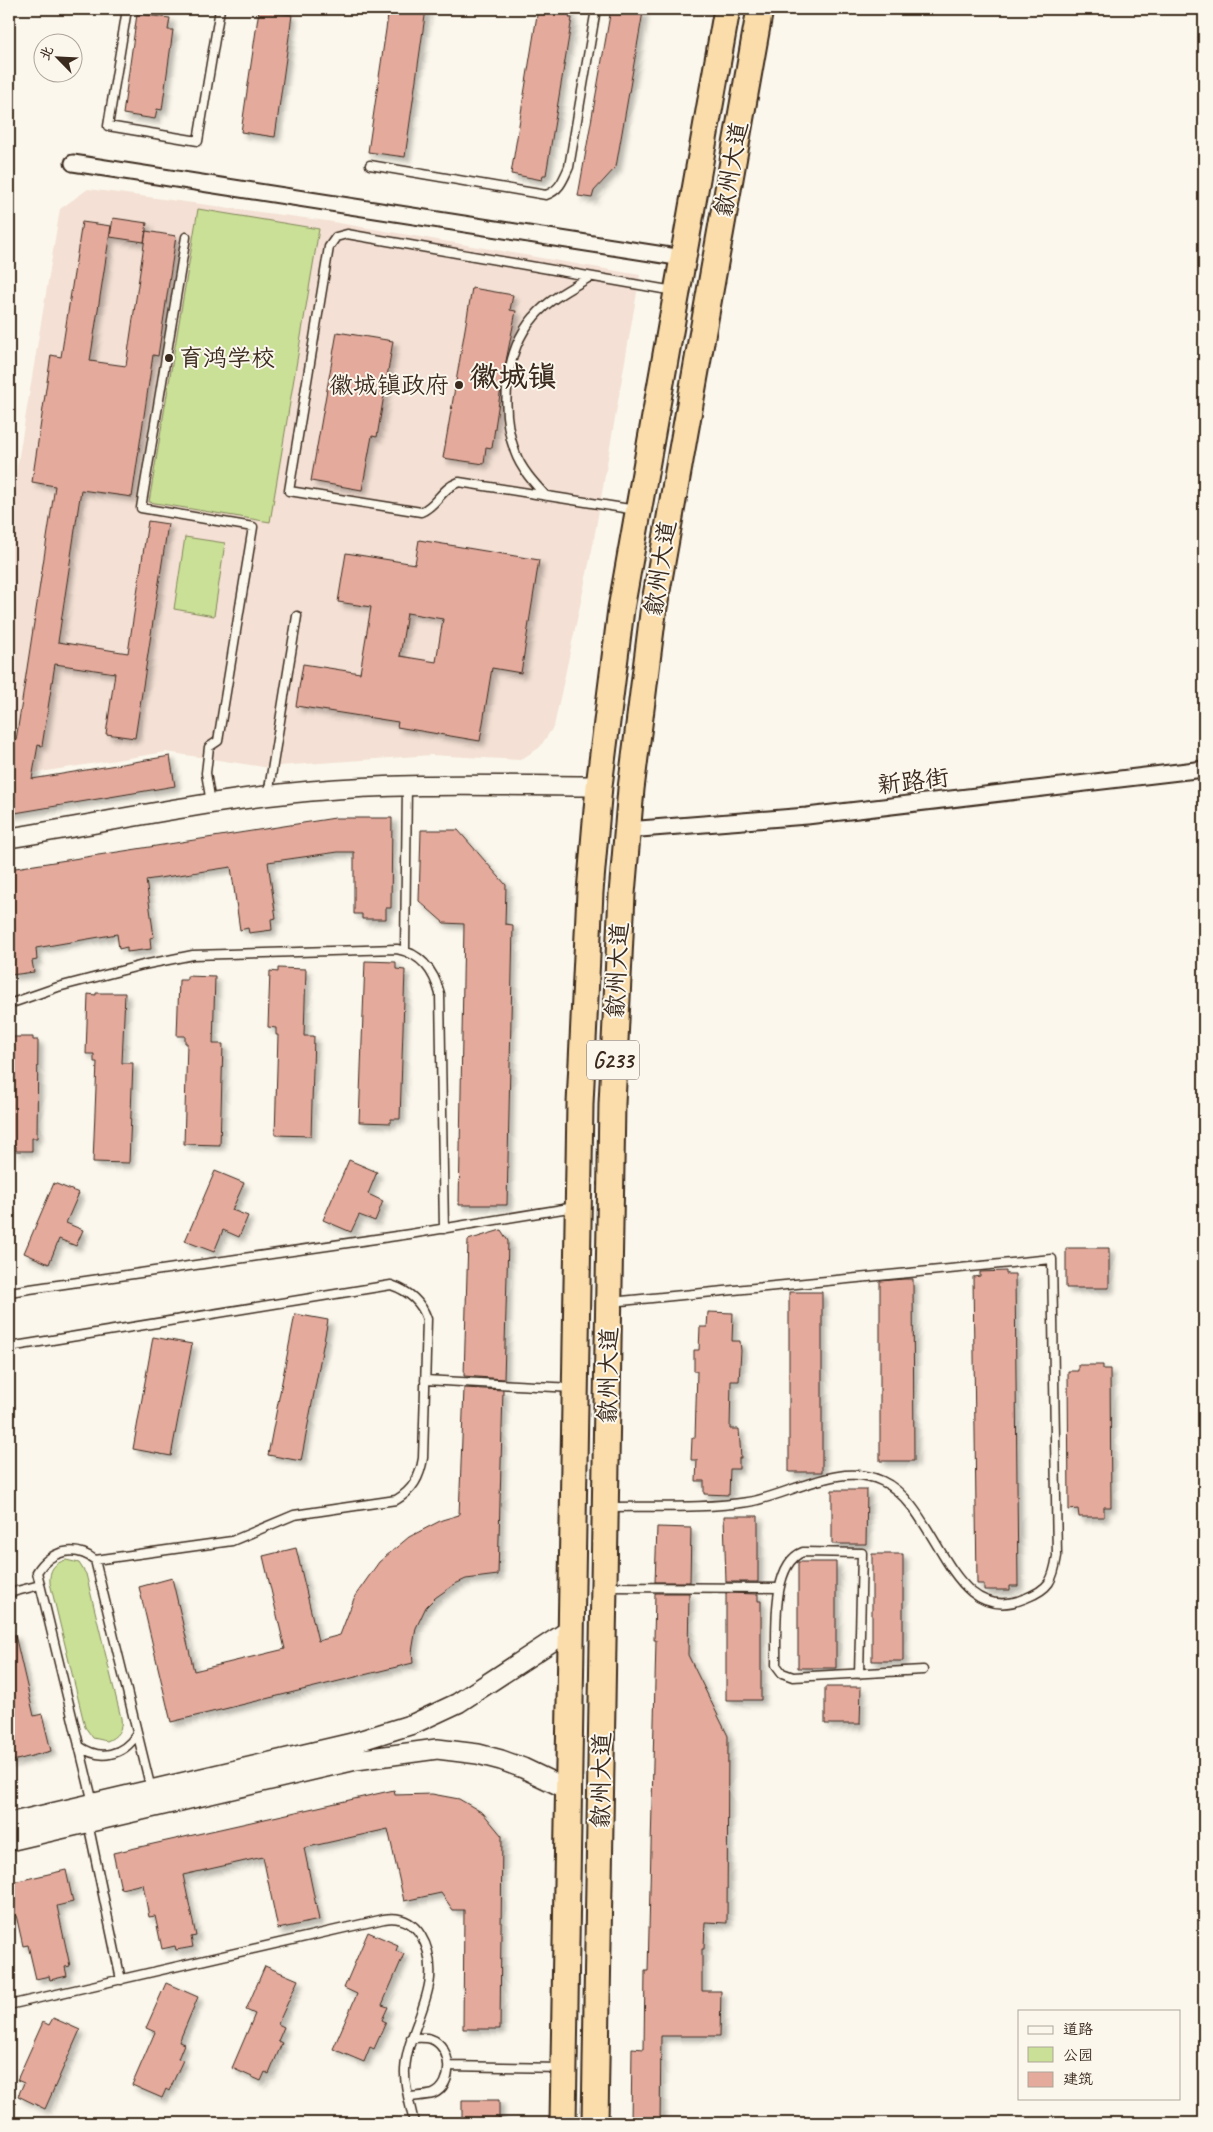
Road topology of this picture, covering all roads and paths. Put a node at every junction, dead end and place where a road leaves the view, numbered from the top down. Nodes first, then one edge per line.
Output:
1 (127, 9) edge
2 (220, 9) edge
3 (596, 9) edge
4 (728, 9) edge
5 (760, 9) edge
6 (73, 163) dead end
7 (370, 165) dead end
8 (186, 237) dead end
9 (683, 258) junction
10 (590, 276) junction
11 (676, 292) junction
12 (546, 496) junction
13 (637, 510) junction
14 (297, 616) dead end
15 (1204, 769) edge
16 (407, 786) junction
17 (599, 786) junction
18 (268, 796) junction
19 (211, 804) junction
20 (627, 830) junction
21 (9, 838) edge
22 (405, 951) junction
23 (9, 1004) edge
24 (578, 1206) junction
25 (444, 1228) junction
26 (9, 1292) edge
27 (609, 1303) junction
28 (9, 1347) edge
29 (425, 1380) junction
30 (575, 1388) junction
31 (605, 1507) junction
32 (95, 1560) junction
33 (40, 1584) junction
34 (604, 1587) junction
35 (778, 1588) junction
36 (9, 1593) edge
37 (572, 1629) junction
38 (923, 1670) dead end
39 (859, 1674) junction
40 (137, 1734) junction
41 (79, 1746) junction
42 (151, 1789) junction
43 (569, 1790) junction
44 (93, 1803) junction
45 (9, 1823) edge
46 (88, 1823) junction
47 (9, 1841) edge
48 (120, 1980) junction
49 (9, 2006) edge
50 (411, 2038) junction
51 (448, 2066) junction
52 (564, 2068) junction
53 (409, 2097) junction
54 (414, 2123) edge
55 (563, 2123) edge
56 (595, 2123) edge

1 - 2 lane
3 - 7 lane
4 - 9 highway, 歙州大道 / G233
5 - 20 highway, 歙州大道 / G233
6 - 9 street
8 - 19 lane
9 - 11 highway, 歙州大道 / G233
10 - 11 lane
10 - 12 lane
10 - 12 lane
11 - 13 highway, 歙州大道 / G233
12 - 13 lane
13 - 17 highway, 歙州大道 / G233
14 - 18 lane
15 - 20 street, 新路街
16 - 17 street
16 - 18 street
16 - 22 lane
17 - 24 highway, 歙州大道 / G233
18 - 19 street
19 - 21 street
20 - 27 highway, 歙州大道 / G233
22 - 23 lane
22 - 25 lane
24 - 25 lane
24 - 30 highway, 歙州大道 / G233
25 - 26 lane
27 - 31 highway, 歙州大道 / G233
27 - 31 lane
28 - 29 lane
29 - 30 lane
29 - 32 lane
30 - 37 highway, 歙州大道 / G233
31 - 34 highway, 歙州大道 / G233
32 - 33 lane
32 - 40 lane
33 - 36 lane
33 - 41 lane
34 - 35 lane
34 - 56 highway, 歙州大道 / G233
35 - 39 lane
35 - 39 lane
37 - 42 street
37 - 43 highway, 歙州大道 / G233
38 - 39 lane
40 - 41 lane
40 - 42 lane
41 - 44 lane
42 - 44 street
43 - 46 street
43 - 52 highway, 歙州大道 / G233
44 - 45 street
46 - 47 street
46 - 48 lane
48 - 49 lane
48 - 50 lane
50 - 51 lane
50 - 53 lane
51 - 52 lane
51 - 53 lane
52 - 55 highway, 歙州大道 / G233
53 - 54 lane

